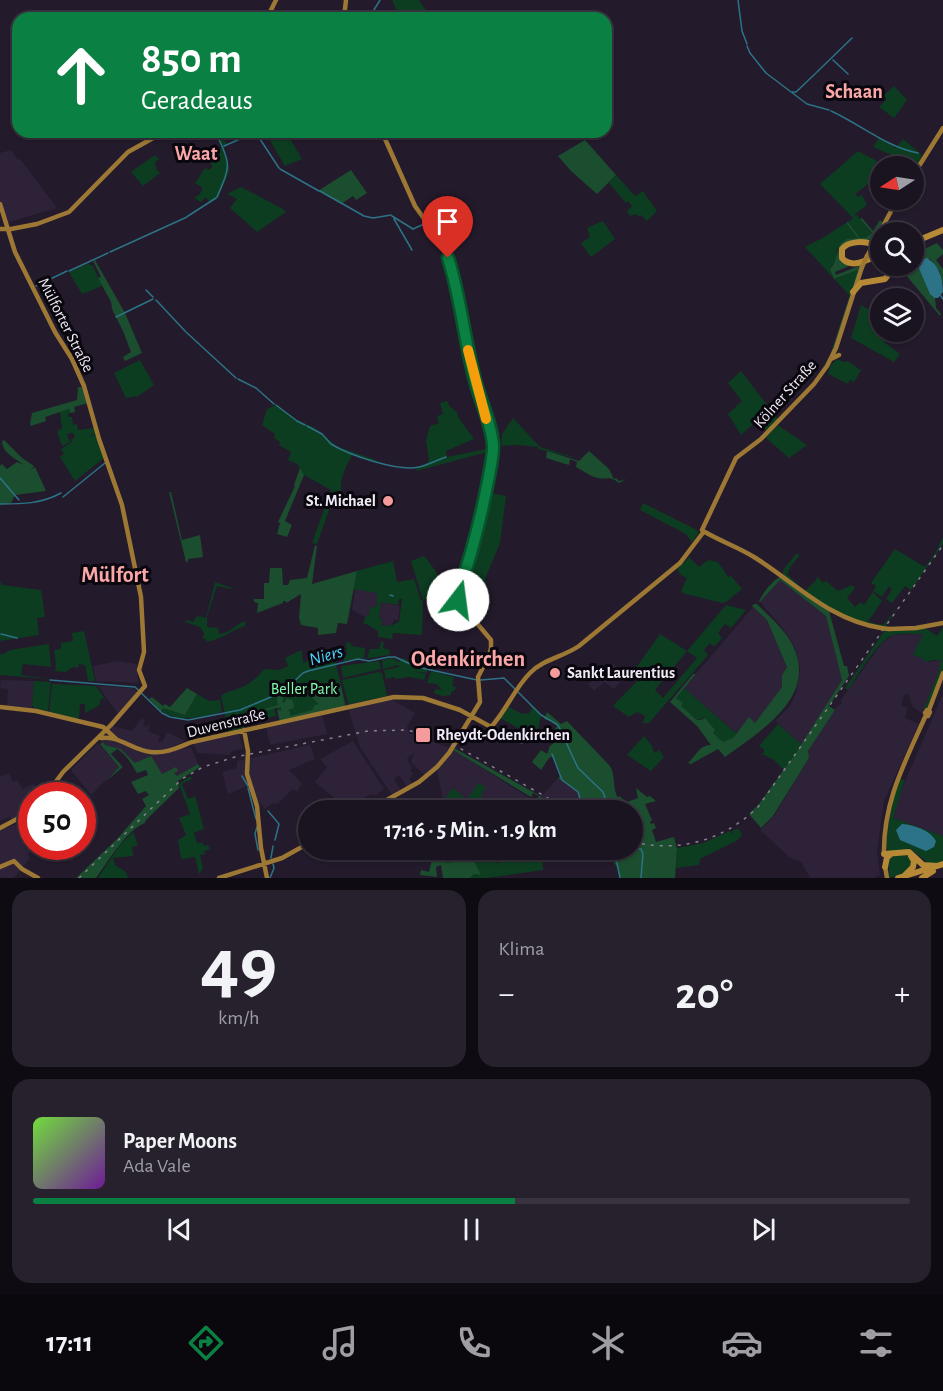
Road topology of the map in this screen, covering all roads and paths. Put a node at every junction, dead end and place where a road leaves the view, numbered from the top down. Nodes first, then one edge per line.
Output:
1 (943, 128) edge
2 (153, 138) edge
3 (385, 138) edge
4 (924, 157) edge
5 (931, 159) dead end
6 (924, 161) edge
7 (0, 204) edge
8 (943, 228) edge
9 (0, 229) edge
10 (7, 230) junction
11 (924, 237) edge
12 (870, 243) edge
13 (870, 249) edge
14 (870, 260) edge
15 (860, 265) junction
16 (887, 276) edge
17 (860, 282) junction
18 (853, 292) joint
19 (839, 356) dead end
20 (831, 359) junction
21 (703, 531) junction
22 (765, 564) junction
23 (783, 570) dead end
24 (774, 576) dead end
25 (785, 578) junction
26 (942, 624) edge
27 (943, 673) edge
28 (0, 707) edge
29 (472, 716) junction
30 (490, 727) joint
31 (108, 729) junction
32 (244, 730) junction
33 (101, 738) junction
34 (116, 740) junction
35 (161, 751) junction
36 (56, 782) edge
37 (57, 782) edge
38 (386, 800) edge
39 (18, 819) edge
40 (0, 829) edge
41 (298, 849) edge
42 (884, 854) junction
43 (891, 854) junction
44 (264, 864) junction
45 (940, 866) edge
46 (0, 867) edge
47 (885, 867) junction
48 (902, 877) edge
49 (38, 878) edge
50 (219, 878) edge
51 (267, 878) edge
52 (887, 878) edge
53 (922, 878) edge

1 - 4 main road
2 - 10 main road
3 - 29 main road
5 - 6 main road
7 - 10 main road, Mülforter Straße
8 - 11 highway
9 - 10 main road
10 - 31 main road, Mülforter Straße
12 - 15 highway
13 - 15 main road, bridge
14 - 15 highway
15 - 17 main road
16 - 17 highway
17 - 18 highway
18 - 20 main road, Kölner Straße
19 - 20 main road
20 - 21 main road, Kölner Straße
21 - 22 main road
21 - 30 main road, Kölner Straße
22 - 24 main road
22 - 25 main road
23 - 25 main road
25 - 26 main road, bridge
27 - 42 main road
28 - 31 main road
29 - 30 main road, Duvenstraße
29 - 32 main road, Duvenstraße
29 - 38 main road
31 - 33 main road
31 - 34 main road
31 - 35 main road, Duvenstraße
31 - 36 main road
32 - 35 main road, Duvenstraße
32 - 44 main road
33 - 34 main road
33 - 37 main road
34 - 35 main road, Duvenstraße
39 - 40 main road
41 - 44 main road
42 - 43 highway
42 - 45 highway
42 - 47 main road
43 - 47 highway
43 - 48 highway
44 - 50 main road
44 - 51 main road
45 - 48 highway
45 - 53 highway
46 - 49 main road
47 - 52 main road

